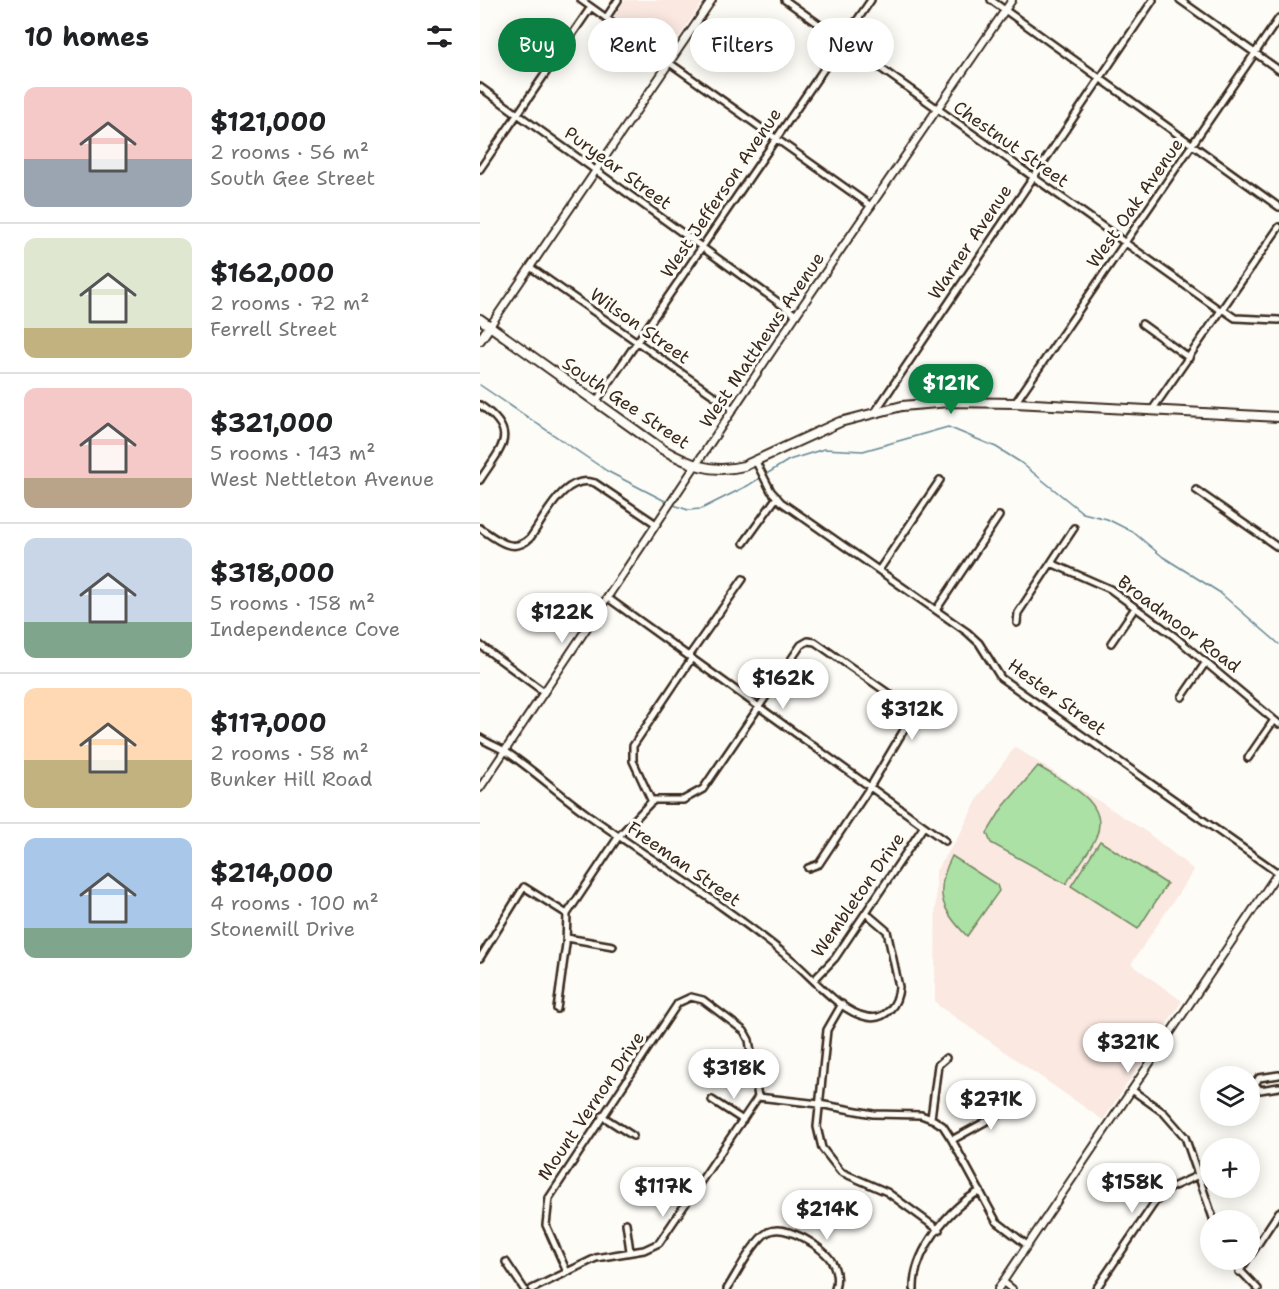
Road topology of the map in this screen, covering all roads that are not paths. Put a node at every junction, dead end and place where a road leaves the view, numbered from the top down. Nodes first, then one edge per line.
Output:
1 (581, 0) edge
2 (618, 0) edge
3 (712, 0) edge
4 (785, 0) edge
5 (871, 0) edge
6 (991, 0) edge
7 (1012, 0) edge
8 (1152, 0) edge
9 (1180, 0) edge
10 (591, 7) junction
11 (1005, 10) junction
12 (606, 18) joint
13 (809, 18) edge
14 (859, 18) edge
15 (1279, 18) edge
16 (678, 50) edge
17 (1255, 53) junction
18 (678, 69) edge
19 (1279, 70) edge
20 (663, 72) edge
21 (821, 72) edge
22 (884, 72) edge
23 (1099, 78) junction
24 (480, 87) edge
25 (937, 110) junction
26 (517, 114) junction
27 (777, 137) junction
28 (1193, 145) junction
29 (480, 169) edge
30 (596, 170) junction
31 (1031, 176) junction
32 (871, 206) junction
33 (1279, 207) edge
34 (1279, 227) edge
35 (1125, 244) junction
36 (702, 247) junction
37 (530, 267) junction
38 (1222, 310) junction
39 (796, 315) junction
40 (480, 319) edge
41 (1279, 320) edge
42 (1142, 324) dead end
43 (490, 326) junction
44 (480, 340) edge
45 (638, 343) junction
46 (1189, 358) junction
47 (596, 402) junction
48 (1015, 404) junction
49 (480, 405) edge
50 (733, 409) junction
51 (1152, 410) junction
52 (874, 412) junction
53 (1279, 417) edge
54 (755, 460) junction
55 (695, 466) junction
56 (480, 480) edge
57 (940, 480) dead end
58 (1196, 490) dead end
59 (777, 497) junction
60 (999, 516) dead end
61 (656, 524) junction
62 (480, 528) edge
63 (1074, 528) dead end
64 (744, 543) dead end
65 (1279, 548) edge
66 (1051, 563) junction
67 (879, 570) junction
68 (743, 579) dead end
69 (608, 598) junction
70 (1135, 608) junction
71 (936, 610) junction
72 (1017, 623) dead end
73 (1112, 643) dead end
74 (480, 645) edge
75 (690, 657) junction
76 (1206, 662) junction
77 (544, 693) junction
78 (1182, 697) dead end
79 (759, 707) junction
80 (1274, 720) junction
81 (1279, 724) edge
82 (480, 738) edge
83 (506, 751) junction
84 (1248, 758) dead end
85 (870, 787) junction
86 (480, 788) edge
87 (652, 802) junction
88 (924, 826) junction
89 (619, 836) junction
90 (945, 841) dead end
91 (808, 868) dead end
92 (1279, 872) edge
93 (866, 913) junction
94 (567, 914) junction
95 (567, 938) junction
96 (613, 946) dead end
97 (480, 958) edge
98 (814, 980) junction
99 (842, 1004) junction
100 (557, 1009) dead end
101 (946, 1058) dead end
102 (1279, 1076) edge
103 (1279, 1087) edge
104 (1132, 1090) junction
105 (758, 1097) junction
106 (712, 1100) dead end
107 (1007, 1101) dead end
108 (819, 1104) junction
109 (602, 1116) junction
110 (931, 1118) junction
111 (743, 1120) junction
112 (633, 1136) dead end
113 (952, 1140) junction
114 (1199, 1175) junction
115 (980, 1191) junction
116 (1210, 1210) edge
117 (1279, 1212) edge
118 (626, 1222) dead end
119 (939, 1230) junction
120 (1260, 1241) edge
121 (1027, 1245) junction
122 (630, 1251) junction
123 (506, 1262) dead end
124 (567, 1272) junction
125 (1239, 1272) edge
126 (1003, 1282) junction
127 (524, 1289) edge
128 (532, 1289) edge
129 (727, 1289) edge
130 (835, 1289) edge
131 (914, 1289) edge
132 (998, 1289) edge
133 (1012, 1289) edge
134 (1096, 1289) edge
135 (1258, 1289) edge

1 - 10 street
2 - 12 street
3 - 16 street
4 - 13 street, Chestnut Street
5 - 14 street, West Jefferson Avenue
6 - 11 street
7 - 11 street, West Matthews Avenue
8 - 23 street, Warner Avenue
9 - 17 street
10 - 12 street
10 - 26 street
11 - 23 street
11 - 25 street, West Matthews Avenue
15 - 17 street, West Oak Avenue
17 - 19 street
17 - 28 street, West Oak Avenue
18 - 27 street
20 - 30 street
21 - 27 street, West Jefferson Avenue
22 - 25 street, Chestnut Street
23 - 28 street
23 - 31 street, Warner Avenue
24 - 26 street, Puryear Street
25 - 31 street, Chestnut Street
25 - 32 street, West Matthews Avenue
26 - 29 street
26 - 30 street, Puryear Street
27 - 32 street
27 - 36 street, West Jefferson Avenue
28 - 33 street
28 - 35 street, West Oak Avenue
30 - 36 street, Puryear Street
30 - 37 street
31 - 35 street, Chestnut Street
31 - 52 street, Warner Avenue
32 - 39 street, West Matthews Avenue
34 - 38 street
35 - 38 street, Chestnut Street
35 - 48 street, West Oak Avenue
36 - 39 street, Puryear Street
36 - 45 street, West Jefferson Avenue
37 - 43 street
37 - 45 street, Wilson Street
38 - 41 street, Chestnut Street
38 - 46 street
39 - 50 street, West Matthews Avenue
40 - 43 main road, South Gee Street
42 - 46 street
43 - 44 main road
43 - 47 main road, South Gee Street
45 - 47 street, West Jefferson Avenue
45 - 50 street, Wilson Street
46 - 51 street
47 - 55 main road, South Gee Street
48 - 51 main road, South Gee Street
48 - 52 main road, South Gee Street
49 - 56 street
50 - 55 street, West Matthews Avenue
51 - 53 main road, South Gee Street
52 - 54 main road, South Gee Street
54 - 55 main road, South Gee Street
54 - 59 street, Hester Street
55 - 61 street, West Matthews Avenue
57 - 67 street
58 - 65 street
59 - 64 street
59 - 67 street, Hester Street
60 - 71 street
61 - 62 street
61 - 69 street, West Matthews Avenue
63 - 66 street
66 - 70 street, Broadmoor Road
66 - 72 street
67 - 71 street, Hester Street
68 - 75 street
69 - 75 street
69 - 77 street, West Matthews Avenue
70 - 73 street
70 - 76 street, Broadmoor Road
71 - 92 street, Hester Street
74 - 77 street
75 - 79 street
75 - 87 street
76 - 78 street
76 - 80 street, Broadmoor Road
77 - 83 street, West Matthews Avenue
79 - 85 street
79 - 85 street
79 - 87 street
80 - 81 street, Broadmoor Road
80 - 84 street
82 - 83 street, Freeman Street
83 - 86 street, West Matthews Avenue
83 - 89 street, Freeman Street
85 - 88 street
85 - 91 street
87 - 89 street
88 - 90 street
88 - 93 street, Wembleton Drive
89 - 94 street
89 - 98 street, Freeman Street
92 - 104 street
93 - 98 street, Wembleton Drive
93 - 99 street, Freeman Street
94 - 95 street
94 - 97 street
95 - 96 street
95 - 100 street
98 - 99 street, Freeman Street
99 - 108 street
101 - 110 street
102 - 103 street
104 - 114 street
104 - 121 street
105 - 108 street
105 - 109 street, Mount Vernon Drive
105 - 111 street
106 - 111 street
107 - 113 street
108 - 110 street
108 - 119 street
109 - 112 street
109 - 124 street, Mount Vernon Drive
110 - 113 street
111 - 122 street
113 - 115 street
114 - 116 street
114 - 134 street
115 - 119 street
115 - 121 street
117 - 120 street
118 - 122 street
119 - 131 street
121 - 126 street
122 - 124 street
123 - 127 street
124 - 128 street
125 - 135 street
126 - 132 street
126 - 133 street
129 - 130 street

